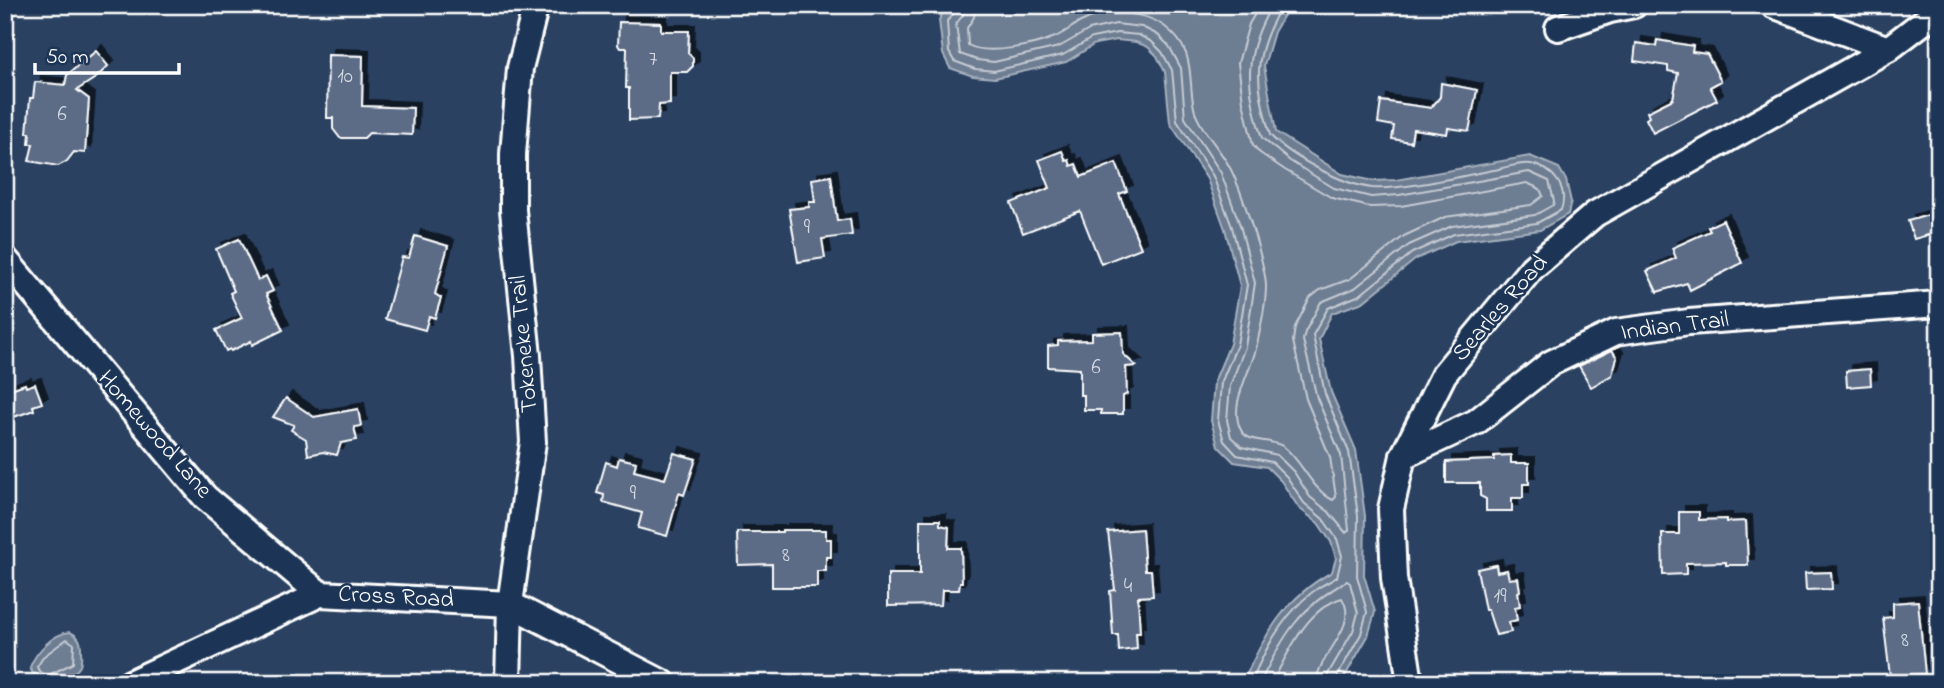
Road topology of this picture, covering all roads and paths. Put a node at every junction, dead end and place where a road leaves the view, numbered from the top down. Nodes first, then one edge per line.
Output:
1 (536, 5) edge
2 (1634, 5) edge
3 (1773, 5) edge
4 (1939, 10) edge
5 (1558, 29) dead end
6 (1888, 49) junction
7 (5, 259) edge
8 (1939, 304) edge
9 (1403, 456) junction
10 (320, 594) junction
11 (510, 604) junction
12 (130, 683) edge
13 (508, 683) edge
14 (663, 683) edge
15 (1410, 683) edge

1 - 11 street, Tokeneke Trail
2 - 5 street
3 - 6 street
4 - 6 street, Searles Road
6 - 9 street, Searles Road
7 - 10 street, Homewood Lane
8 - 9 street, Indian Trail
9 - 15 street, Searles Road
10 - 11 street, Cross Road
10 - 12 street, Cross Road
11 - 13 street, Tokeneke Trail
11 - 14 street, Cross Road

